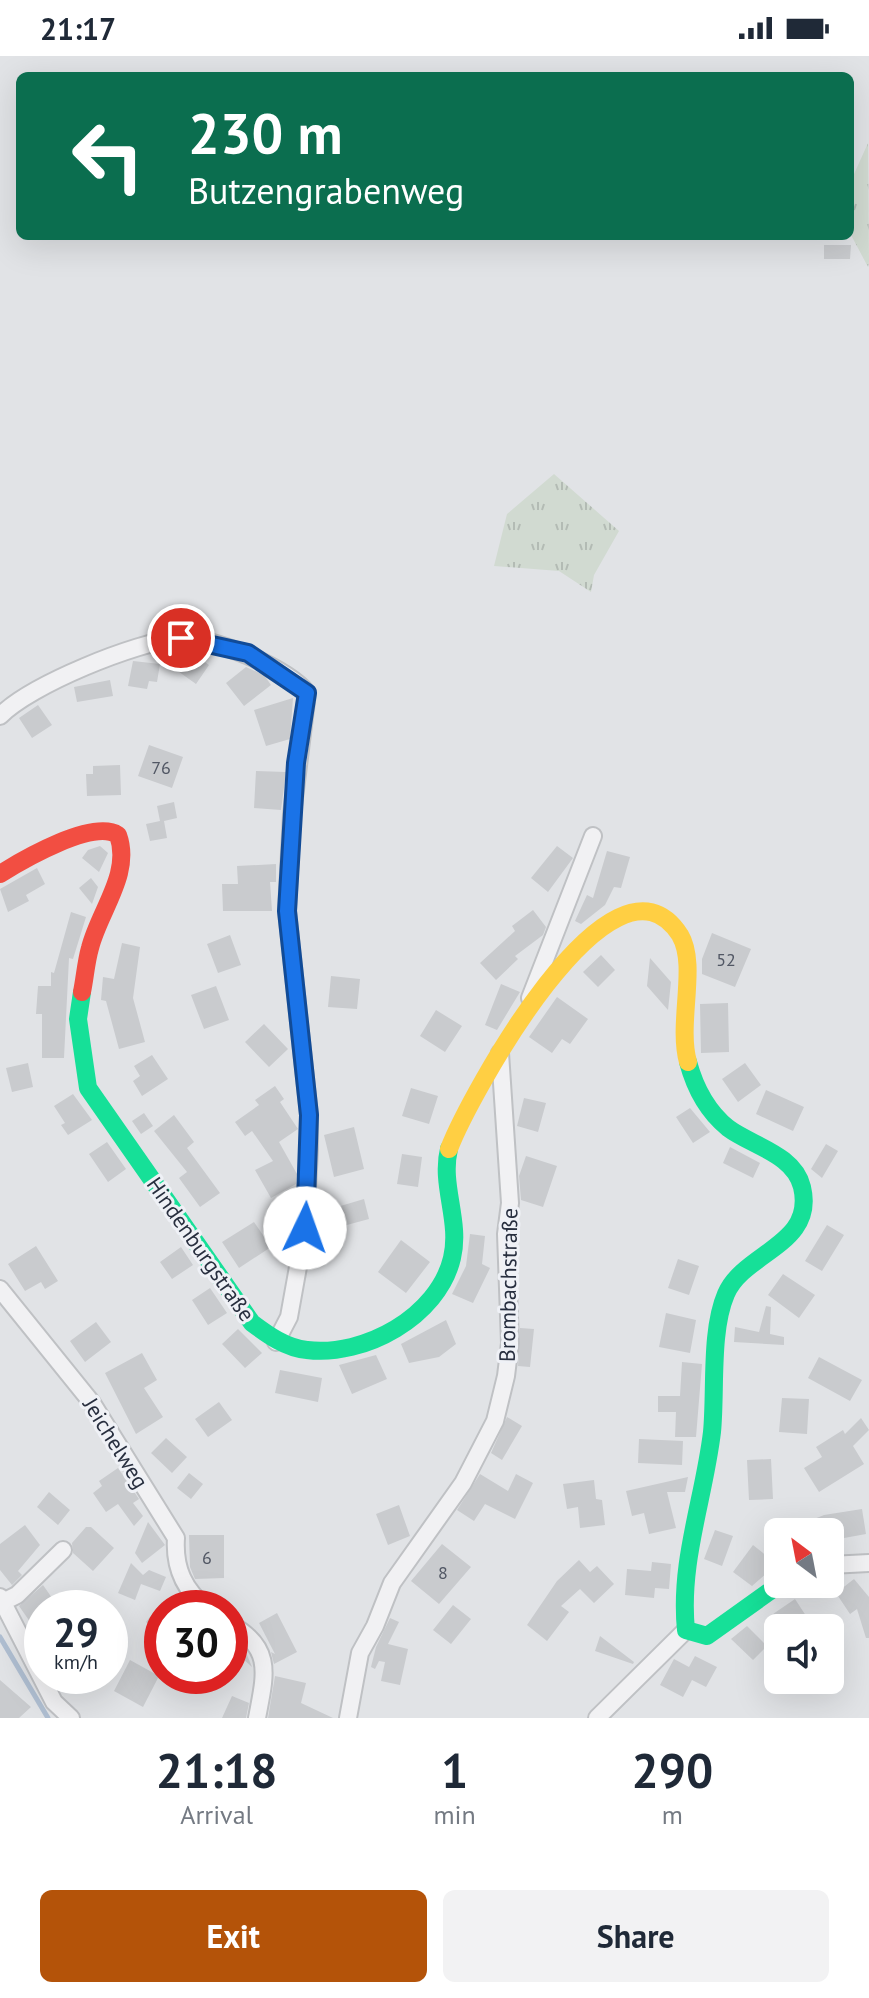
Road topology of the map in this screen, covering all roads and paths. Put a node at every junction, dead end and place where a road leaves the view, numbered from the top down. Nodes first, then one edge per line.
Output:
1 (0, 716) edge
2 (593, 836) dead end
3 (0, 874) edge
4 (522, 1018) junction
5 (500, 1052) junction
6 (0, 1289) edge
7 (276, 1342) junction
8 (63, 1550) dead end
9 (869, 1563) edge
10 (844, 1564) edge
11 (189, 1590) edge
12 (764, 1595) edge
13 (2, 1599) edge
14 (686, 1630) junction
15 (248, 1635) edge
16 (71, 1718) edge
17 (257, 1718) edge
18 (348, 1718) edge
19 (597, 1718) edge

1 - 7 street
2 - 4 street
3 - 7 street, Hindenburgstraße
4 - 5 street
4 - 14 street
5 - 7 street
5 - 18 street, Brombachstraße
6 - 11 street, Jeichelweg
8 - 13 street
9 - 10 street
12 - 14 street
13 - 16 street
14 - 19 street
15 - 17 street

